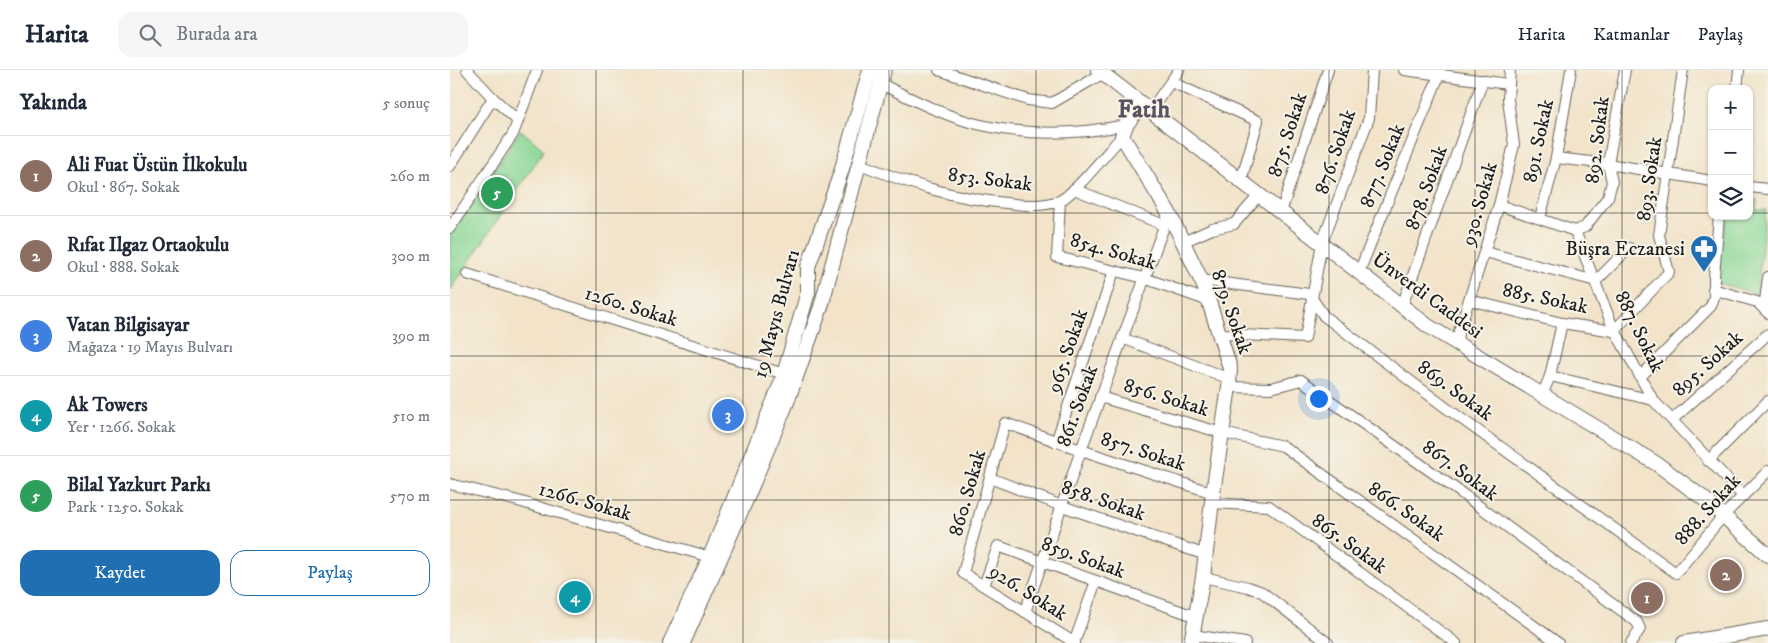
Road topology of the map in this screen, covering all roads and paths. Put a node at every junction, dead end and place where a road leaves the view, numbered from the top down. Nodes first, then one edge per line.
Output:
1 (467, 70) edge
2 (537, 70) edge
3 (868, 70) edge
4 (884, 70) edge
5 (939, 70) edge
6 (1179, 70) edge
7 (1328, 70) edge
8 (1372, 70) edge
9 (1404, 70) edge
10 (1510, 70) edge
11 (1571, 70) edge
12 (1625, 70) edge
13 (1683, 70) edge
14 (1739, 70) edge
15 (1100, 72) edge
16 (1440, 73) junction
17 (1484, 80) junction
18 (1171, 82) junction
19 (881, 84) junction
20 (1508, 84) junction
21 (1737, 85) edge
22 (493, 98) junction
23 (1146, 108) junction
24 (518, 121) junction
25 (1124, 130) junction
26 (1556, 158) junction
27 (860, 164) junction
28 (1608, 164) junction
29 (450, 166) edge
30 (1668, 174) junction
31 (1708, 180) edge
32 (1241, 181) junction
33 (1753, 188) edge
34 (1074, 189) junction
35 (1768, 190) edge
36 (1259, 195) junction
37 (1060, 201) junction
38 (1499, 205) junction
39 (1281, 212) junction
40 (1540, 218) junction
41 (1167, 219) junction
42 (1719, 220) edge
43 (450, 228) edge
44 (1575, 231) junction
45 (1183, 242) junction
46 (1322, 243) junction
47 (1629, 248) dead end
48 (1485, 252) junction
49 (1114, 271) junction
50 (1359, 272) junction
51 (467, 274) dead end
52 (1768, 277) edge
53 (1144, 278) junction
54 (1201, 280) junction
55 (1596, 281) junction
56 (1713, 289) junction
57 (1469, 300) junction
58 (1209, 301) junction
59 (1312, 301) junction
60 (1402, 306) junction
61 (1766, 311) edge
62 (1562, 323) junction
63 (1614, 331) junction
64 (1221, 334) junction
65 (1768, 334) edge
66 (1122, 338) junction
67 (1455, 344) junction
68 (784, 374) junction
69 (1550, 376) junction
70 (1640, 376) junction
71 (1230, 383) junction
72 (1542, 393) junction
73 (1100, 397) junction
74 (1653, 400) junction
75 (1768, 401) edge
76 (1672, 420) junction
77 (1005, 423) joint
78 (1222, 433) junction
79 (1056, 442) junction
80 (1080, 450) junction
81 (1708, 460) junction
82 (1768, 471) edge
83 (990, 478) junction
84 (450, 484) edge
85 (1744, 496) junction
86 (1213, 498) junction
87 (1062, 506) junction
88 (1723, 516) junction
89 (1768, 554) edge
90 (1206, 555) junction
91 (710, 557) junction
92 (1044, 562) junction
93 (963, 573) joint
94 (1676, 573) joint
95 (1203, 577) junction
96 (1096, 581) junction
97 (984, 586) junction
98 (1025, 612) junction
99 (1197, 617) junction
100 (1768, 629) edge
101 (1192, 639) edge
102 (1734, 639) edge
103 (670, 643) edge
104 (683, 643) edge
105 (1075, 643) edge
106 (1245, 643) edge
107 (1328, 643) edge
108 (1456, 643) edge
109 (1558, 643) edge
110 (1631, 643) edge
111 (1684, 643) edge

1 - 22 street
2 - 24 street
3 - 68 main road, 19 Mayıs Bulvarı
4 - 19 main road, 19 Mayıs Bulvarı
5 - 15 street
6 - 18 street
7 - 39 street, 875. Sokak
8 - 46 street, 876. Sokak
9 - 16 street
10 - 20 street, 930. Sokak
11 - 26 street, 891. Sokak
12 - 28 street, 892. Sokak
13 - 30 street, 893. Sokak
14 - 21 street
15 - 23 main road, Ünverdi Caddesi
16 - 17 street
16 - 50 street, 877. Sokak
17 - 20 street
17 - 60 street, 878. Sokak
18 - 23 street
18 - 32 street
19 - 25 street
19 - 27 main road, 19 Mayıs Bulvarı
20 - 38 street, 930. Sokak
22 - 24 street
22 - 29 street
23 - 25 main road
23 - 32 main road, Ünverdi Caddesi
24 - 43 street
25 - 34 street, 853. Sokak
25 - 41 main road, 879. Sokak
26 - 28 street
26 - 40 street, 891. Sokak
27 - 37 street, 853. Sokak
27 - 104 main road, 19 Mayıs Bulvarı
28 - 30 street
28 - 44 street, 892. Sokak
30 - 31 street
30 - 63 street, 893. Sokak
32 - 36 main road, Ünverdi Caddesi
33 - 35 street
34 - 37 street, 853. Sokak
34 - 41 street
36 - 39 main road, Ünverdi Caddesi
36 - 45 street
37 - 49 street, 854. Sokak
38 - 40 street
38 - 48 street, 930. Sokak
39 - 46 main road, Ünverdi Caddesi
40 - 44 street
41 - 45 main road, 879. Sokak
41 - 53 street, 861. Sokak
42 - 56 street
44 - 55 street, 887. Sokak
45 - 54 main road, 879. Sokak
46 - 50 main road, Ünverdi Caddesi
46 - 59 street, 876. Sokak
47 - 55 street
48 - 55 street
48 - 57 street, 930. Sokak
49 - 53 street, 854. Sokak
49 - 79 street, 965. Sokak
50 - 60 main road, Ünverdi Caddesi
51 - 68 street, 1260. Sokak
52 - 61 street
53 - 58 street, 854. Sokak
53 - 66 street, 861. Sokak
54 - 58 main road, 879. Sokak
54 - 59 street, 869. Sokak
55 - 63 street, 887. Sokak
56 - 61 street
56 - 70 street
57 - 62 street, 885. Sokak
57 - 67 street, 930. Sokak
58 - 64 main road, 879. Sokak
59 - 64 street, 876. Sokak
59 - 94 street, 869. Sokak
60 - 67 main road, Ünverdi Caddesi
62 - 63 street, 885. Sokak
62 - 69 street
63 - 70 street, 887. Sokak
64 - 71 main road, 879. Sokak
65 - 76 street, 895. Sokak
66 - 71 street
66 - 73 street, 861. Sokak
67 - 72 main road, Ünverdi Caddesi
68 - 91 main road, 19 Mayıs Bulvarı
69 - 72 street
69 - 74 street
70 - 74 street, 887. Sokak
71 - 78 main road, 879. Sokak
71 - 110 street, 867. Sokak
72 - 88 main road, Ünverdi Caddesi
73 - 78 street, 856. Sokak
73 - 80 street, 861. Sokak
74 - 76 street, 887. Sokak
75 - 81 street
76 - 81 street, 887. Sokak
77 - 79 street, 857. Sokak
77 - 83 street, 860. Sokak
78 - 86 main road, 879. Sokak
78 - 109 street, 866. Sokak
79 - 80 street, 857. Sokak
80 - 86 street, 857. Sokak
80 - 87 street, 861. Sokak
81 - 85 street, 887. Sokak
82 - 85 street, 888. Sokak
83 - 87 street, 858. Sokak
83 - 93 street, 860. Sokak
84 - 91 street, 1266. Sokak
85 - 88 street, 888. Sokak
86 - 90 main road, 879. Sokak
86 - 108 street, 865. Sokak
87 - 90 street, 858. Sokak
87 - 92 street, 861. Sokak
88 - 89 main road, Ünverdi Caddesi
88 - 94 street, 888. Sokak
90 - 95 main road, 879. Sokak
91 - 103 main road, 19 Mayıs Bulvarı
92 - 96 street, 859. Sokak
92 - 97 street, 859. Sokak
92 - 98 street, 861. Sokak
93 - 97 street, 926. Sokak
95 - 99 main road, 879. Sokak
95 - 107 street
96 - 99 street, 859. Sokak
96 - 105 street
97 - 98 street, 926. Sokak
98 - 105 street, 926. Sokak
99 - 101 main road, 879. Sokak
100 - 102 main road
101 - 106 street
102 - 111 main road

